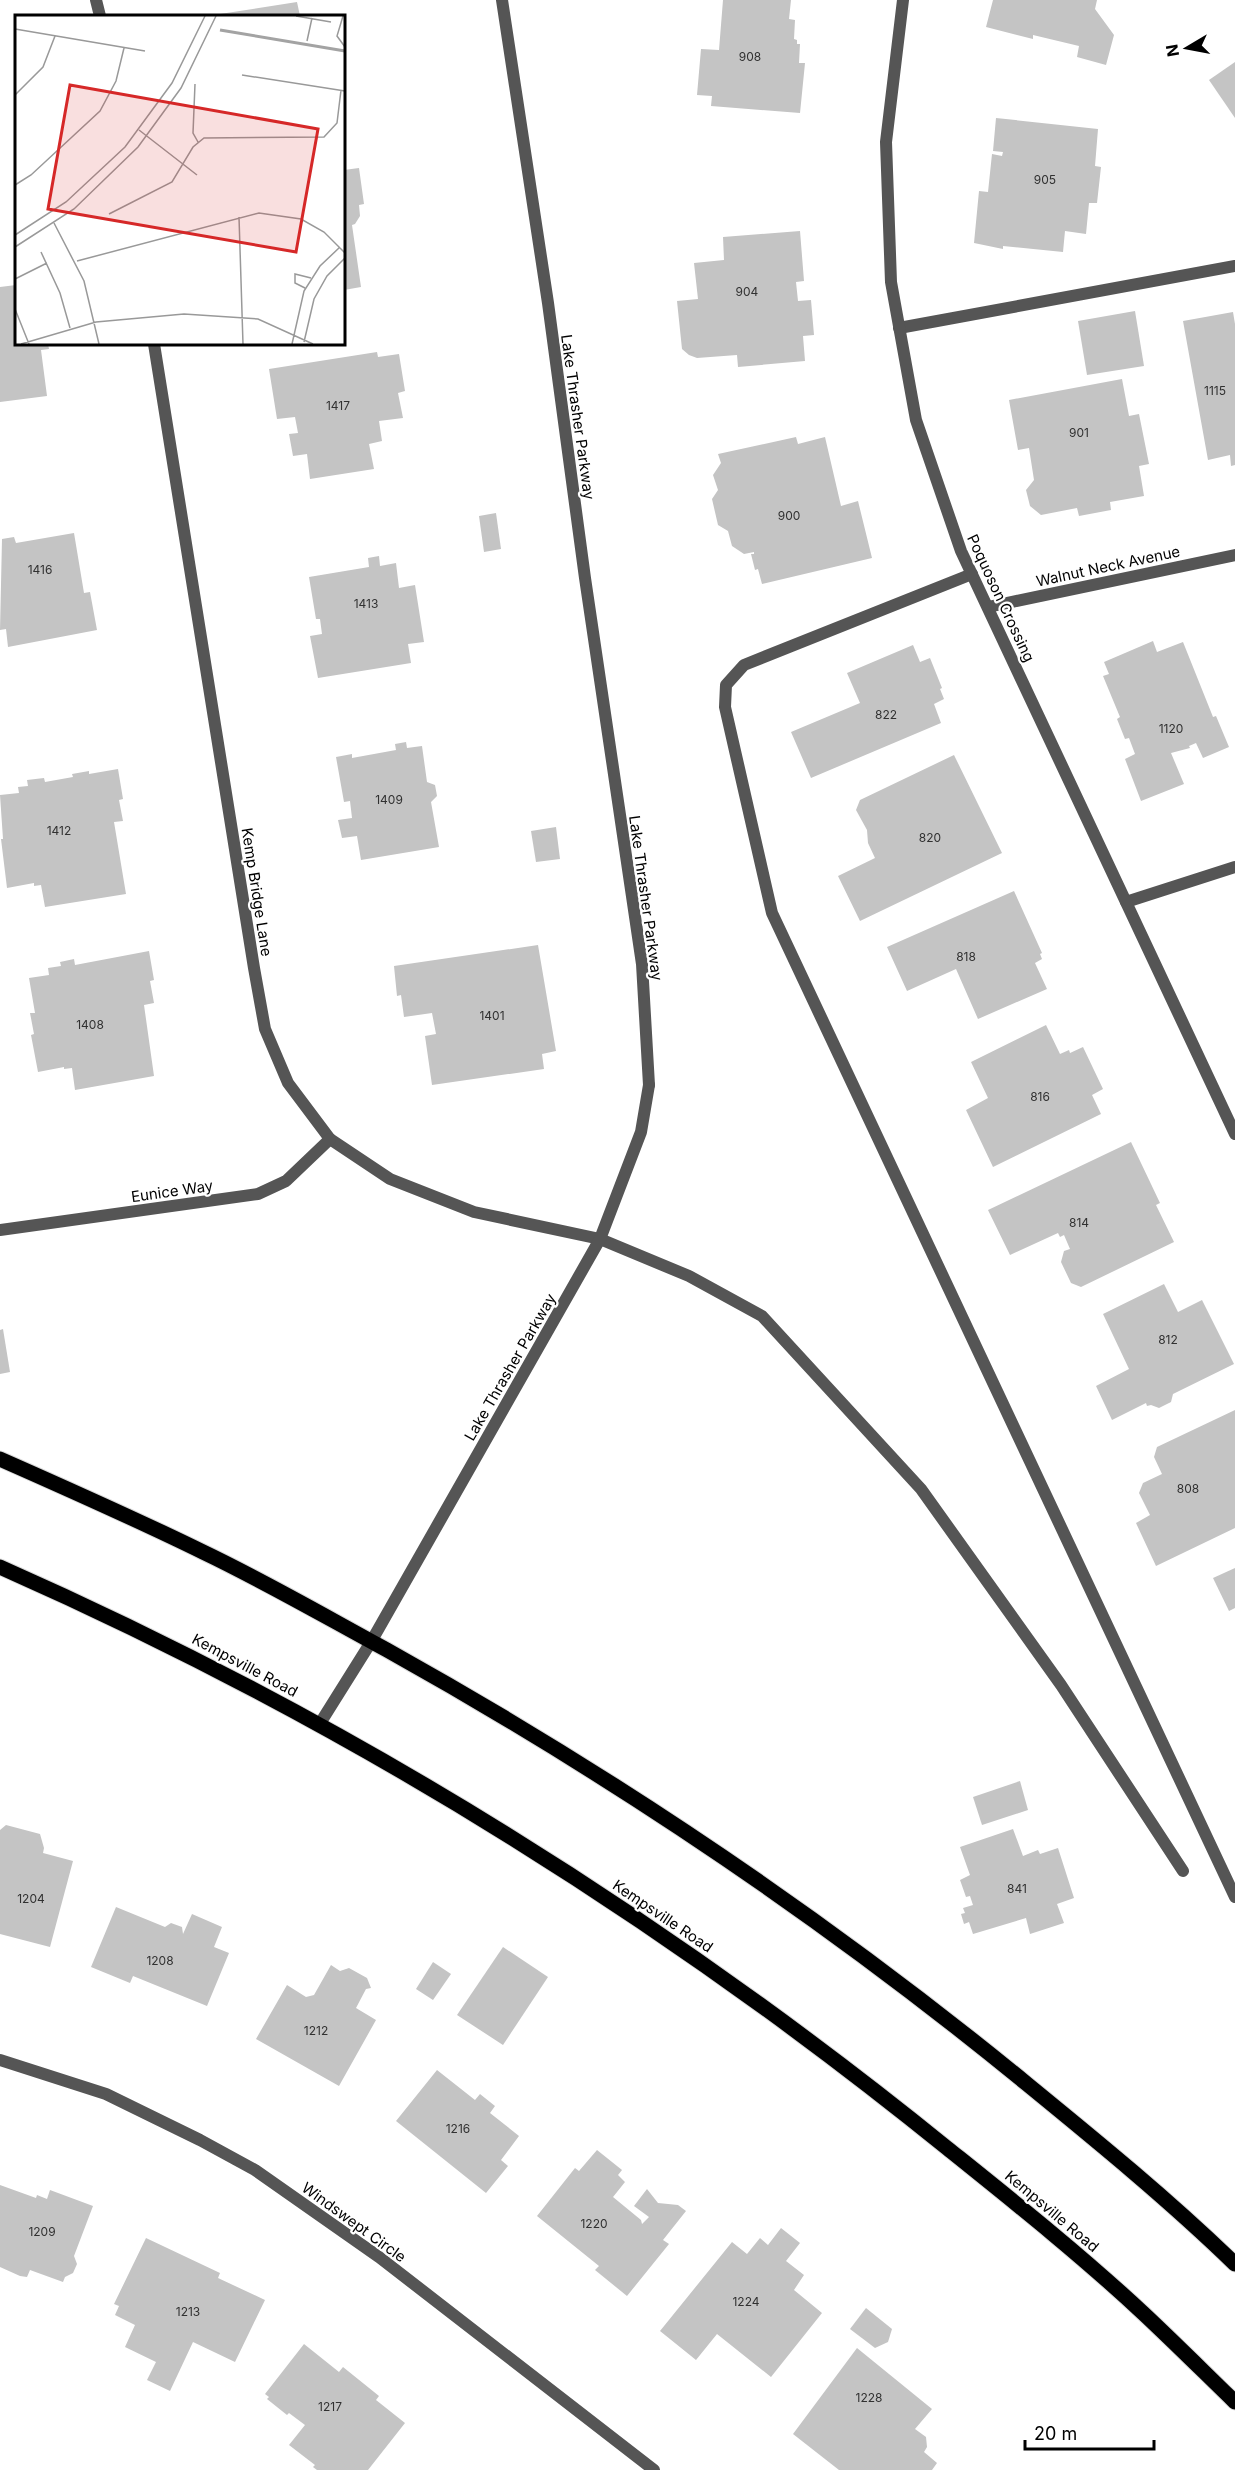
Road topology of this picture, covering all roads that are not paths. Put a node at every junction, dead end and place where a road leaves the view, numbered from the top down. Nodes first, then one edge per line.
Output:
1 (96, 0) edge
2 (502, 0) edge
3 (903, 0) edge
4 (100, 15) edge
5 (1235, 266) edge
6 (900, 328) junction
7 (154, 345) edge
8 (1235, 555) edge
9 (972, 574) junction
10 (988, 607) junction
11 (1235, 867) edge
12 (1126, 903) junction
13 (1235, 1134) edge
14 (330, 1139) junction
15 (0, 1230) edge
16 (600, 1239) junction
17 (0, 1460) edge
18 (0, 1567) edge
19 (371, 1642) junction
20 (319, 1725) junction
21 (1183, 1871) dead end
22 (1235, 1897) edge
23 (0, 2060) edge
24 (1235, 2264) edge
25 (1235, 2402) edge
26 (654, 2470) edge

1 - 4 street
2 - 16 street, Lake Thrasher Parkway
3 - 6 street, Poquoson Crossing
5 - 6 street
6 - 9 street, Poquoson Crossing
7 - 14 street, Kemp Bridge Lane
8 - 10 street, Walnut Neck Avenue
9 - 10 street, Poquoson Crossing
9 - 22 street
10 - 12 street, Poquoson Crossing
11 - 12 street
12 - 13 street, Poquoson Crossing
14 - 15 street, Eunice Way
14 - 16 street, Kemp Bridge Lane
16 - 19 street, Lake Thrasher Parkway
16 - 21 street, Kemp Bridge Lane
17 - 19 main road
18 - 20 main road, Kempsville Road
19 - 20 street, Lake Thrasher Parkway
19 - 24 main road
20 - 25 main road, Kempsville Road
23 - 26 street, Windswept Circle

